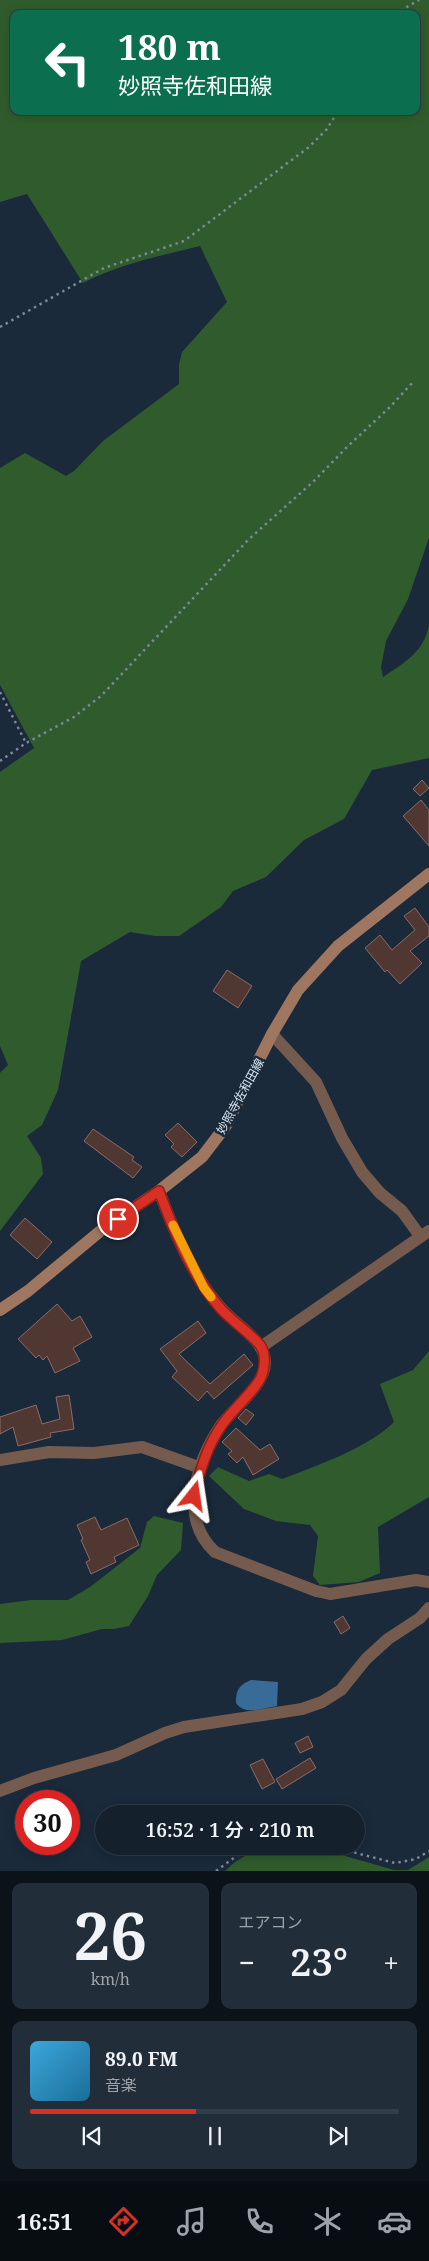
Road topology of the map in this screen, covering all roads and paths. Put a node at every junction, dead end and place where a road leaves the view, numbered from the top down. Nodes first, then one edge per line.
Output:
1 (419, 0) edge
2 (402, 10) edge
3 (335, 115) edge
4 (0, 327) edge
5 (414, 381) dead end
6 (0, 692) edge
7 (26, 743) junction
8 (0, 762) edge
9 (429, 874) edge
10 (272, 1034) junction
11 (159, 1191) junction
12 (425, 1233) edge
13 (0, 1310) edge
14 (261, 1346) junction
15 (0, 1460) edge
16 (201, 1468) junction
17 (429, 1582) edge
18 (429, 1608) edge
19 (0, 1791) edge
20 (429, 1851) edge
21 (238, 1855) edge
22 (364, 1855) edge
23 (216, 1871) edge

1 - 2 path
3 - 4 path
5 - 7 path
6 - 7 path
7 - 8 path
9 - 10 main road, 妙照寺佐和田線
10 - 11 main road, 妙照寺佐和田線
10 - 12 street
11 - 13 main road, 妙照寺佐和田線
11 - 14 street
12 - 14 street
14 - 16 street
15 - 16 street
16 - 17 street
18 - 19 street
20 - 22 path
21 - 23 path

